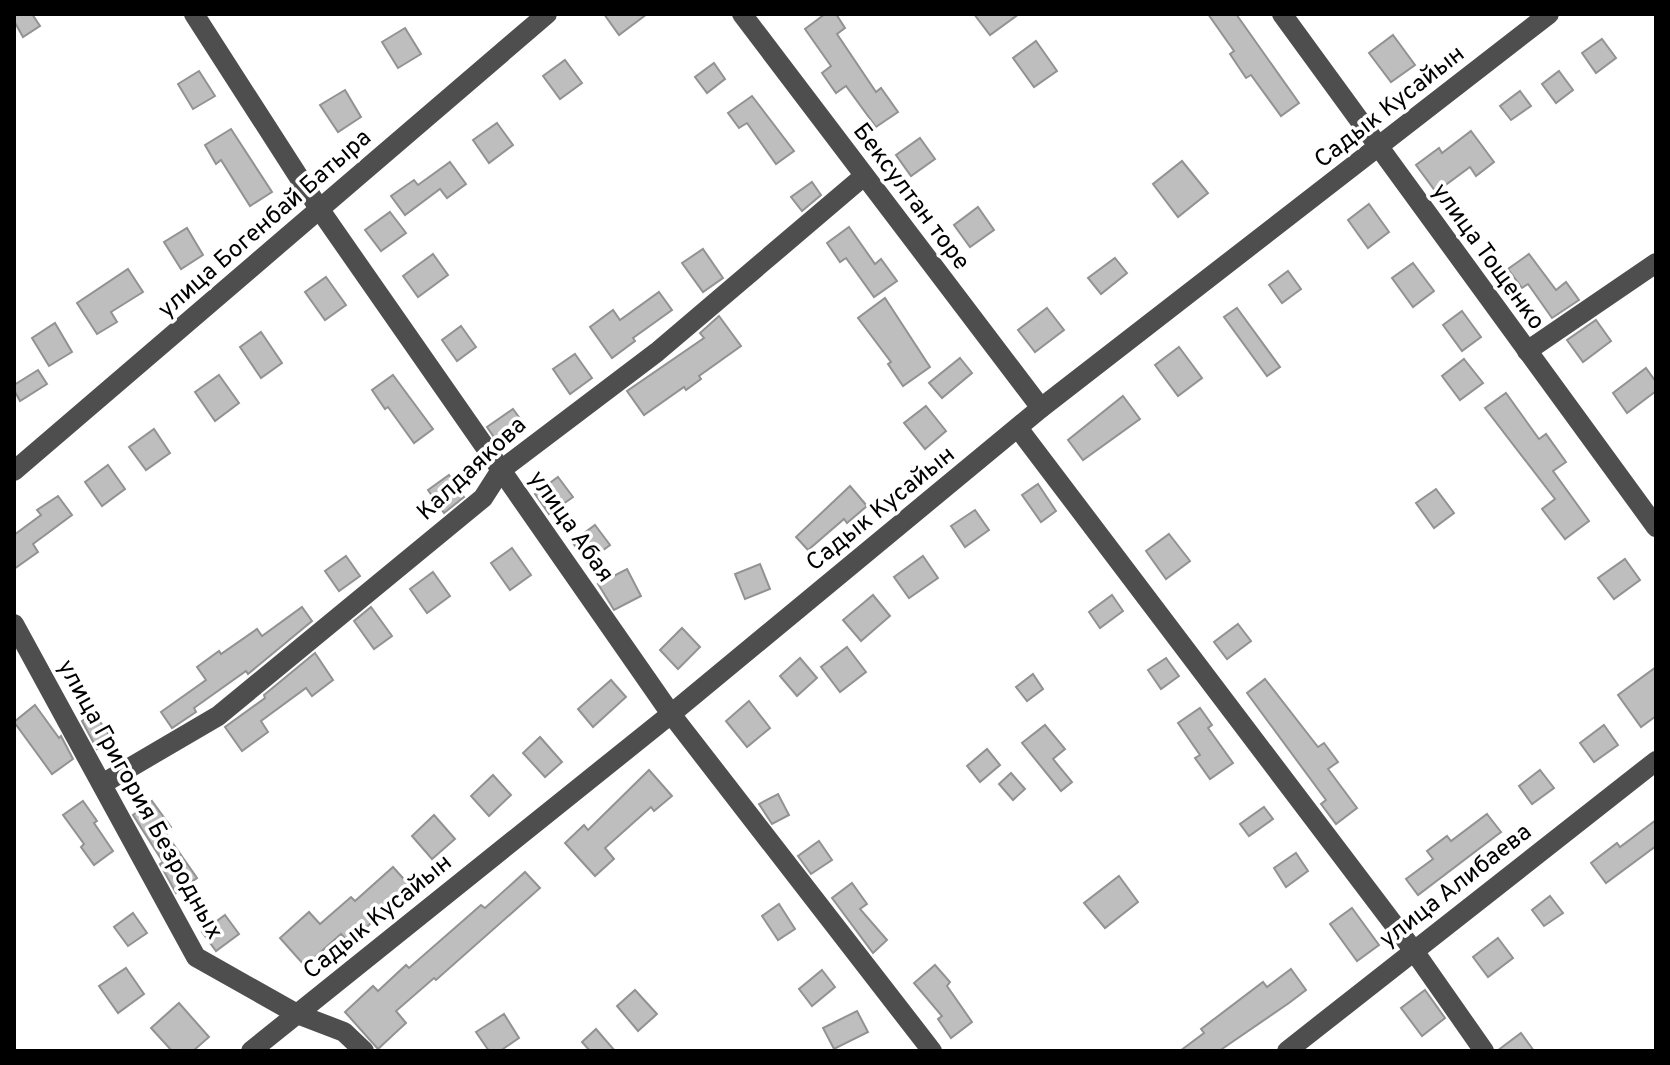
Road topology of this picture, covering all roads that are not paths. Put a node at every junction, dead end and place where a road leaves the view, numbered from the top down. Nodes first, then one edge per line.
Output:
1 (194, 14) edge
2 (547, 14) edge
3 (742, 14) edge
4 (1282, 14) edge
5 (1549, 14) edge
6 (1378, 148) junction
7 (864, 176) junction
8 (320, 210) junction
9 (1656, 263) edge
10 (1527, 351) junction
11 (1041, 408) junction
12 (1018, 428) junction
13 (501, 470) junction
14 (14, 471) edge
15 (1656, 527) edge
16 (14, 624) edge
17 (671, 714) junction
18 (1656, 761) edge
19 (102, 784) junction
20 (1414, 951) junction
21 (297, 1014) junction
22 (251, 1051) edge
23 (364, 1051) edge
24 (932, 1051) edge
25 (1287, 1051) edge
26 (1484, 1051) edge

1 - 8 street, улица Абая
2 - 8 street, улица Богенбай Батыра
3 - 7 street, Бексултан торе
4 - 6 street, улица Тощенко
5 - 6 street, Садык Кусайын
6 - 10 street, улица Тощенко
6 - 11 street, Садык Кусайын
7 - 11 street, Бексултан торе
7 - 13 street, Калдаякова
8 - 13 street, улица Абая
8 - 14 street, улица Богенбай Батыра
9 - 10 street
10 - 15 street, улица Тощенко
11 - 12 street, Садык Кусайын
12 - 17 street, Садык Кусайын
12 - 20 street
13 - 17 street, улица Абая
13 - 19 street, Калдаякова
16 - 19 street, улица Григория Безродных
17 - 21 street, Садык Кусайын
17 - 24 street, улица Абая
18 - 20 street, улица Алибаева
19 - 21 street, улица Григория Безродных
20 - 25 street, улица Алибаева
20 - 26 street
21 - 22 street, Садык Кусайын
21 - 23 street, улица Григория Безродных

